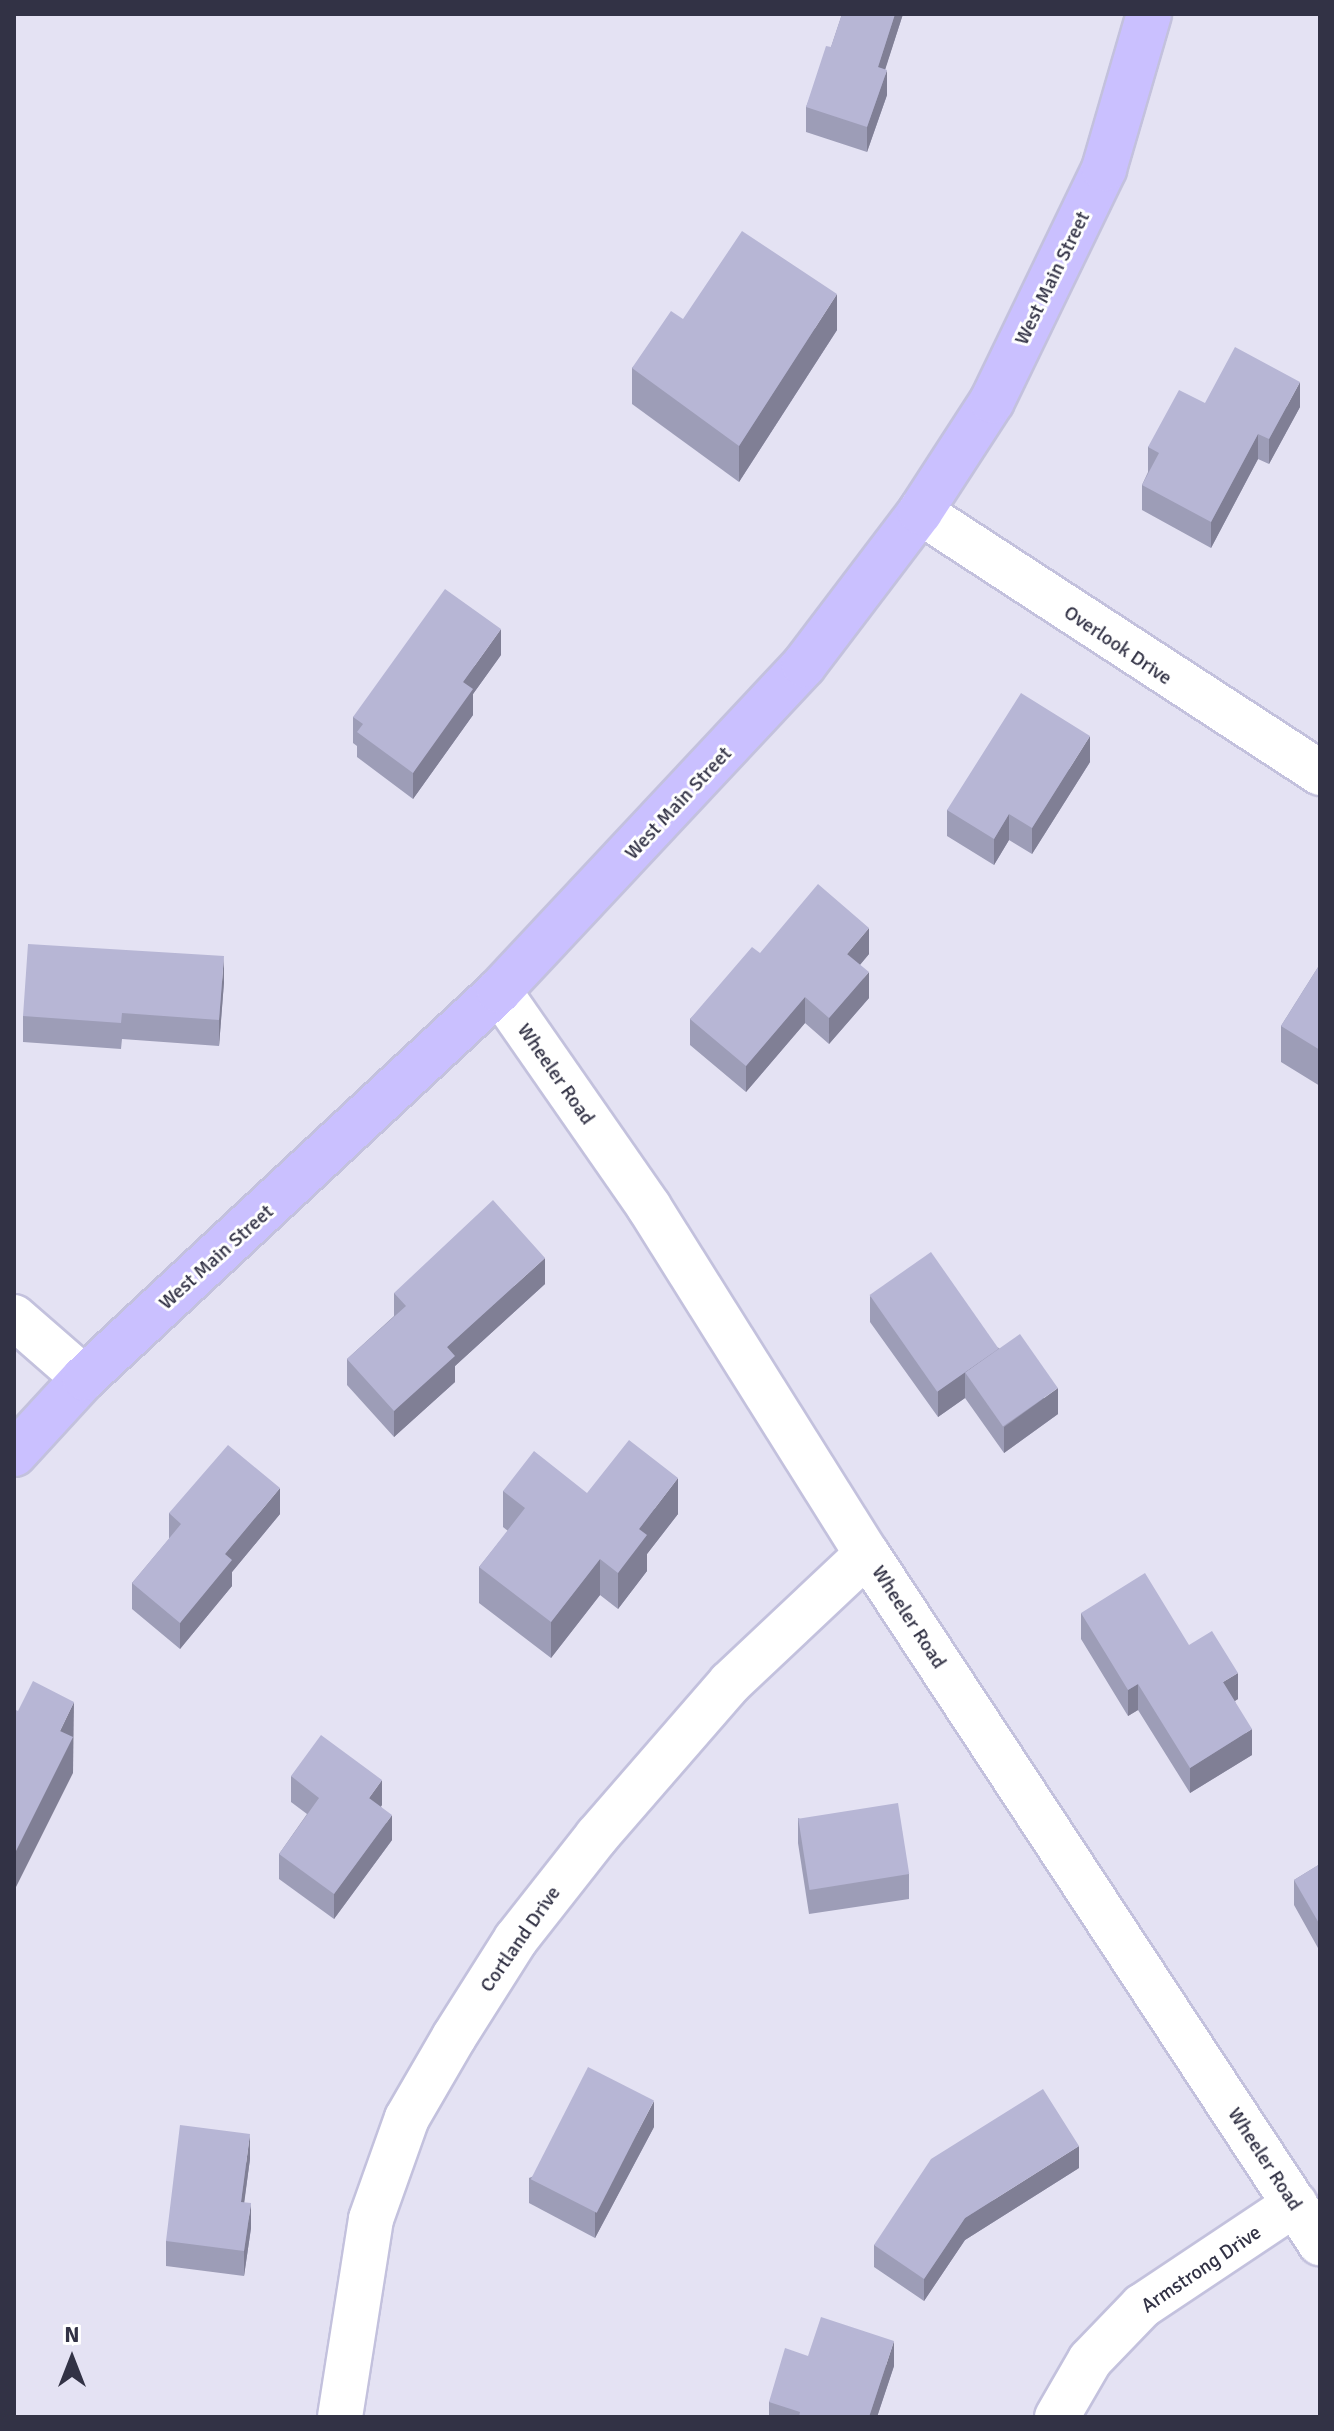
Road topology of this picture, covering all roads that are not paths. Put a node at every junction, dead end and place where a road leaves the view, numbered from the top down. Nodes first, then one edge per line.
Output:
1 (1149, 14) edge
2 (920, 512) junction
3 (1320, 773) edge
4 (499, 991) junction
5 (14, 1317) edge
6 (84, 1378) junction
7 (14, 1454) edge
8 (867, 1554) junction
9 (1295, 2204) junction
10 (1320, 2243) edge
11 (340, 2417) edge
12 (1057, 2417) edge

1 - 2 street, West Main Street
2 - 3 street, Overlook Drive
2 - 4 street, West Main Street
4 - 6 street, West Main Street
4 - 8 street, Wheeler Road
5 - 6 street
6 - 7 street, West Main Street
8 - 9 street, Wheeler Road
8 - 11 street, Cortland Drive
9 - 10 street, Wheeler Road
9 - 12 street, Armstrong Drive

